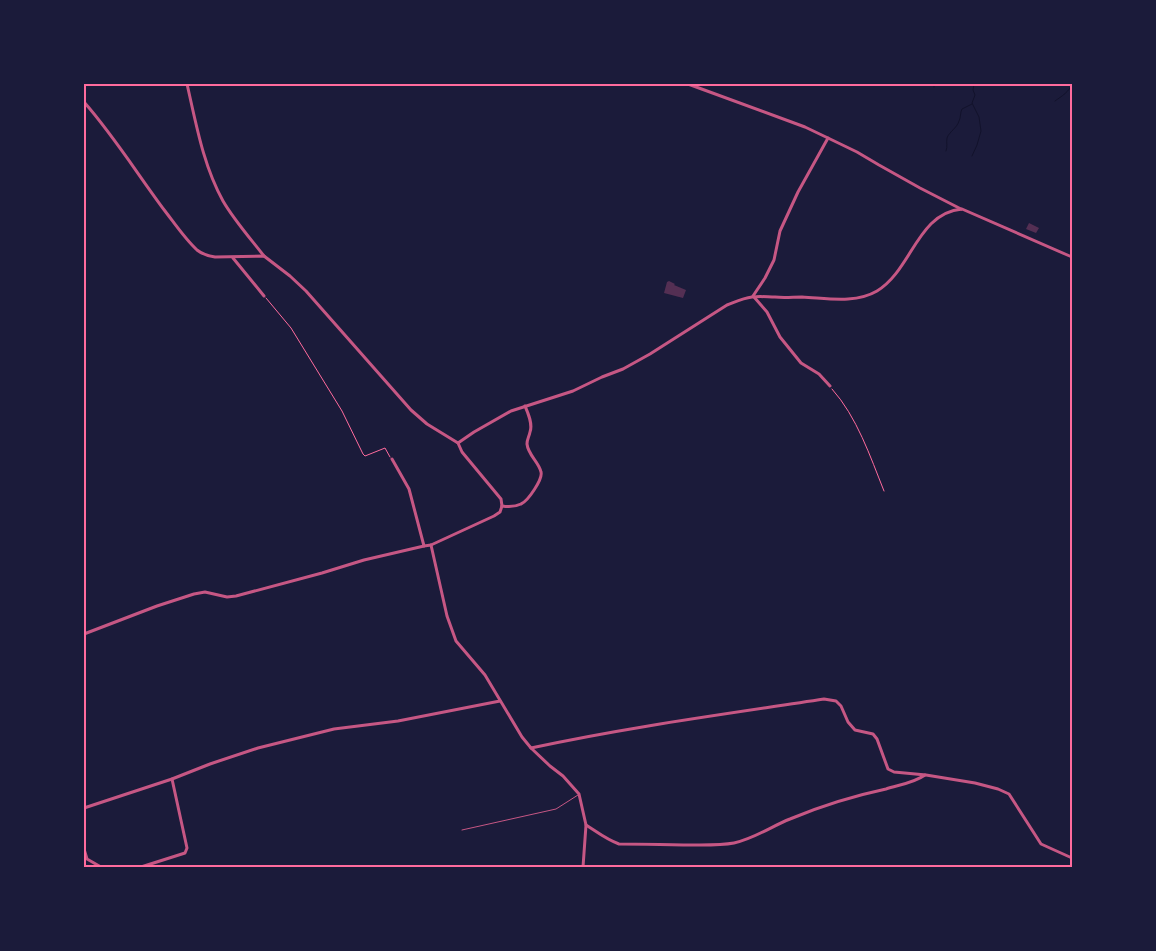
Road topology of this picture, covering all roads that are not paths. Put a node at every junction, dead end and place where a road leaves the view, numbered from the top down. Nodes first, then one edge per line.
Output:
1 (187, 84) edge
2 (688, 84) edge
3 (84, 102) edge
4 (828, 138) junction
5 (962, 209) junction
6 (264, 256) junction
7 (232, 257) junction
8 (1072, 257) edge
9 (264, 296) road end
10 (753, 296) junction
11 (830, 386) road end
12 (525, 406) junction
13 (458, 443) junction
14 (392, 460) road end
15 (502, 506) junction
16 (431, 545) junction
17 (424, 546) junction
18 (84, 634) edge
19 (500, 701) junction
20 (531, 748) junction
21 (926, 774) junction
22 (172, 780) junction
23 (579, 794) junction
24 (84, 808) edge
25 (586, 825) junction
26 (462, 830) dead end
27 (84, 849) edge
28 (1072, 858) edge
29 (100, 867) edge
30 (141, 867) edge
31 (583, 867) edge

1 - 6 street
2 - 4 street
3 - 7 street
4 - 5 street
4 - 10 street
5 - 8 street
5 - 10 street
6 - 7 street
6 - 13 street
7 - 9 street
10 - 11 street
10 - 12 street
12 - 13 street
12 - 15 street
13 - 15 street
14 - 17 street
15 - 16 street
16 - 17 street
16 - 19 street
17 - 18 street
19 - 20 street
19 - 22 street
20 - 21 street
20 - 23 street
21 - 25 street
21 - 28 street
22 - 24 street
22 - 30 street
23 - 25 street
23 - 26 lane
25 - 31 street
27 - 29 street

